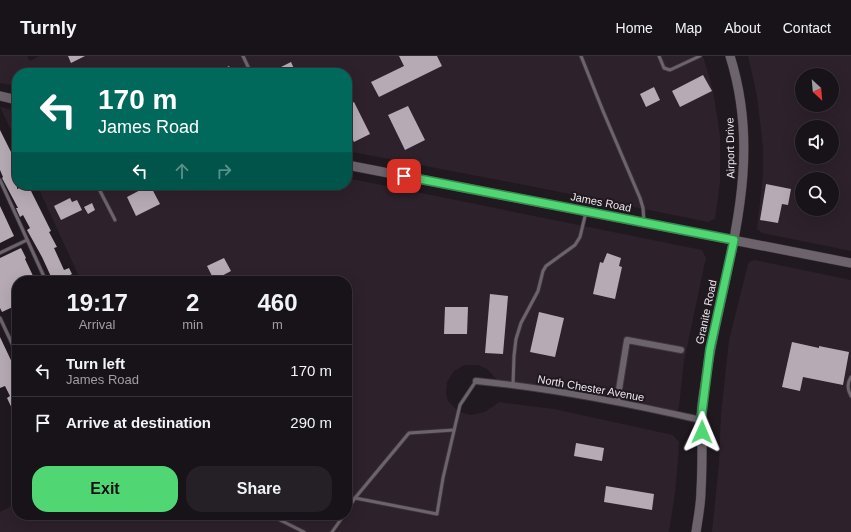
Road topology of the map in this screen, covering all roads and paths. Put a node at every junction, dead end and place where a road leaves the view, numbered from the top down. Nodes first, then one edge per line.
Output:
1 (244, 56) edge
2 (582, 56) edge
3 (659, 56) edge
4 (700, 56) edge
5 (730, 56) edge
6 (249, 68) edge
7 (0, 96) edge
8 (12, 99) edge
9 (352, 166) edge
10 (0, 180) edge
11 (100, 190) edge
12 (586, 212) junction
13 (115, 220) dead end
14 (644, 223) junction
15 (27, 240) junction
16 (734, 240) junction
17 (0, 253) edge
18 (851, 263) edge
19 (44, 276) edge
20 (0, 318) edge
21 (12, 343) edge
22 (681, 350) dead end
23 (851, 377) edge
24 (476, 381) joint
25 (513, 384) junction
26 (851, 396) edge
27 (617, 402) junction
28 (701, 420) junction
29 (454, 430) junction
30 (355, 498) junction
31 (352, 502) edge
32 (280, 520) edge
33 (340, 520) edge
34 (304, 532) edge
35 (332, 532) edge
36 (696, 532) edge

1 - 6 lane
2 - 14 lane
3 - 4 lane
5 - 16 main road, Airport Drive
7 - 8 main road
9 - 12 main road, James Road
10 - 15 lane
11 - 13 lane
12 - 14 main road, James Road
12 - 25 lane
14 - 16 main road, James Road
15 - 17 lane
15 - 19 lane
16 - 18 main road, James Road
16 - 28 main road, Granite Road
20 - 21 lane
22 - 27 street
23 - 26 lane
24 - 25 street, North Chester Avenue
24 - 29 lane
25 - 27 street, North Chester Avenue
27 - 28 street, North Chester Avenue
28 - 36 main road, Granite Road
29 - 30 lane
29 - 30 lane
30 - 31 lane
32 - 34 lane
33 - 35 lane

